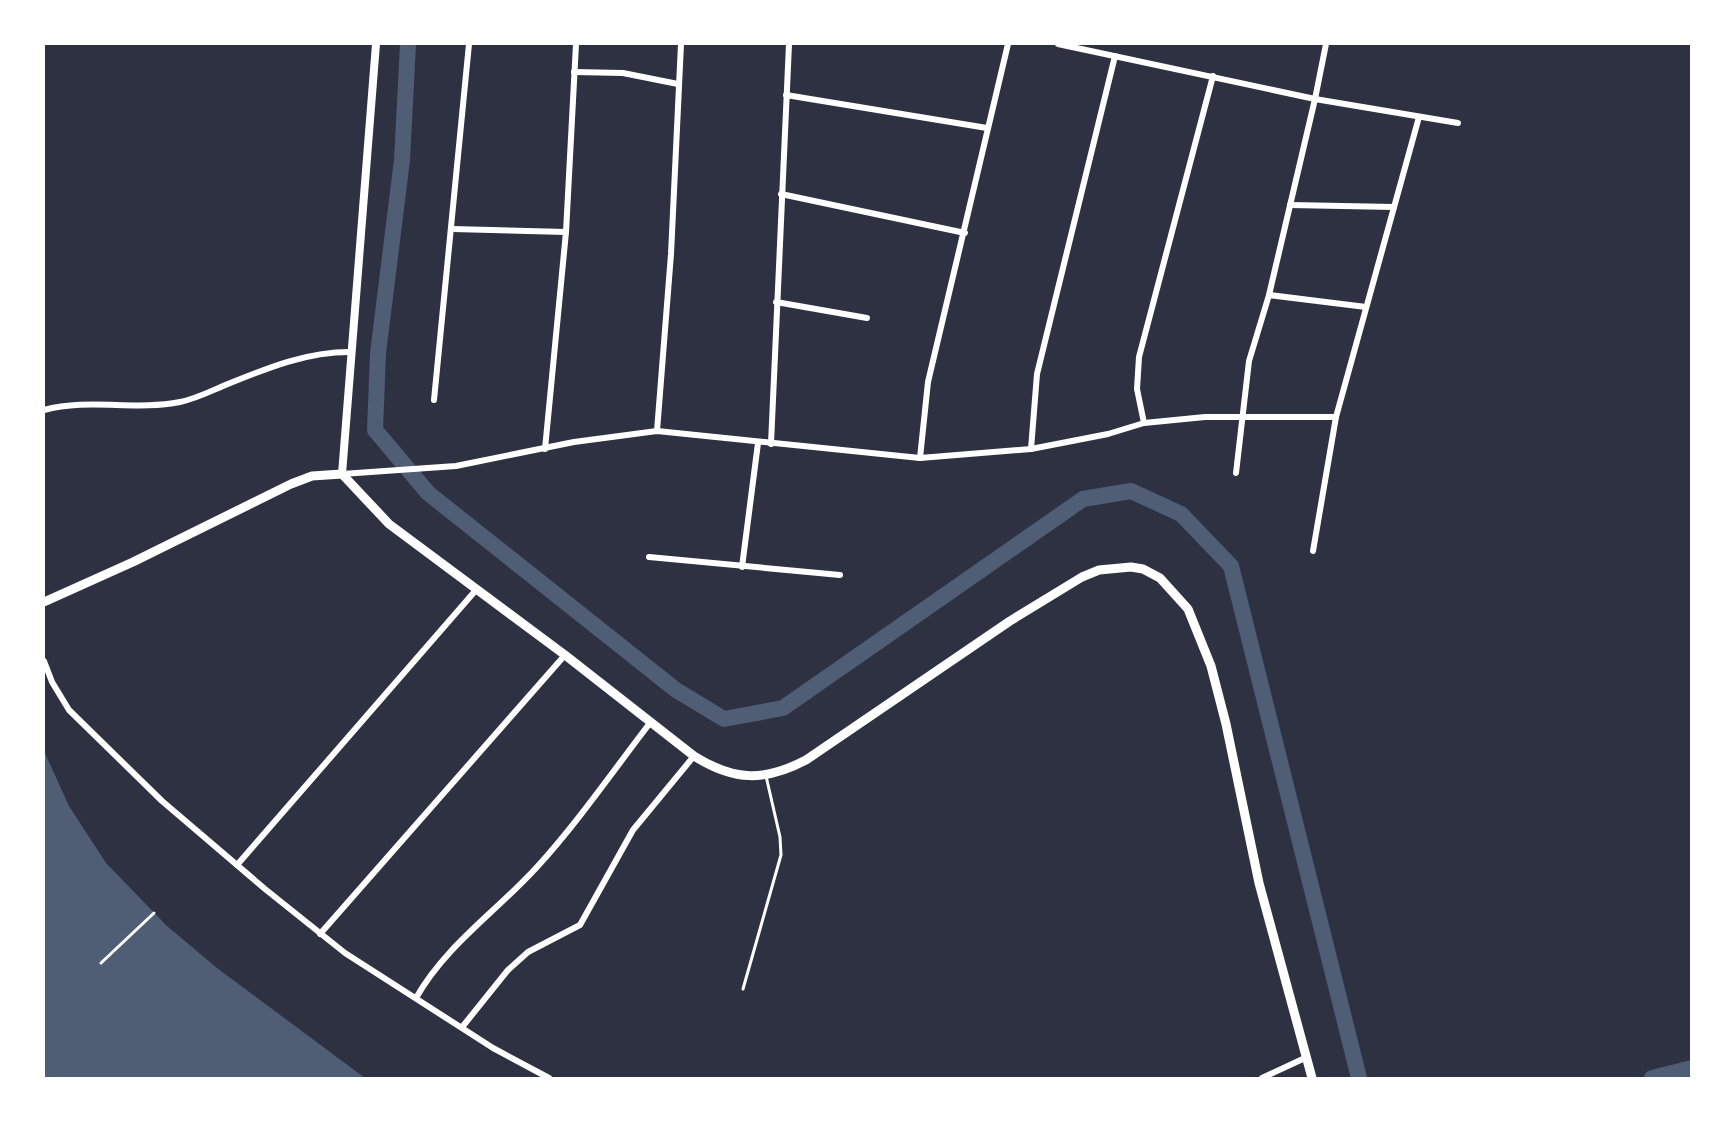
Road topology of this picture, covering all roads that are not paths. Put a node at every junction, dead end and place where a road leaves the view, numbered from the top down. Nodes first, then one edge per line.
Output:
1 (376, 44) edge
2 (469, 44) edge
3 (576, 44) edge
4 (681, 44) edge
5 (789, 44) edge
6 (1008, 44) edge
7 (1058, 44) edge
8 (1326, 44) edge
9 (1115, 56) junction
10 (574, 72) junction
11 (1213, 76) junction
12 (678, 84) junction
13 (786, 95) junction
14 (1315, 99) junction
15 (1419, 117) junction
16 (1458, 123) dead end
17 (987, 128) junction
18 (782, 194) junction
19 (1290, 205) junction
20 (1394, 207) junction
21 (453, 229) junction
22 (566, 232) junction
23 (965, 233) junction
24 (1269, 295) junction
25 (777, 302) junction
26 (1366, 307) junction
27 (867, 318) dead end
28 (350, 352) junction
29 (434, 400) dead end
30 (44, 410) edge
31 (1242, 417) junction
32 (1336, 417) junction
33 (1144, 423) junction
34 (657, 431) junction
35 (758, 443) junction
36 (771, 444) junction
37 (545, 449) junction
38 (1031, 449) junction
39 (920, 458) junction
40 (1236, 473) dead end
41 (342, 474) junction
42 (1313, 551) dead end
43 (649, 557) dead end
44 (742, 567) junction
45 (840, 575) dead end
46 (476, 590) junction
47 (44, 602) edge
48 (565, 655) junction
49 (44, 660) edge
50 (650, 723) junction
51 (694, 756) junction
52 (766, 776) junction
53 (237, 865) junction
54 (320, 934) junction
55 (743, 989) dead end
56 (416, 998) junction
57 (463, 1026) junction
58 (1305, 1058) junction
59 (549, 1078) edge
60 (1262, 1078) edge
61 (1312, 1078) edge

1 - 28 street
2 - 21 street
3 - 10 street
4 - 12 street
5 - 13 street
6 - 17 street
7 - 9 street
8 - 14 street
9 - 11 street
9 - 38 street
10 - 12 street
10 - 22 street
11 - 14 street
11 - 33 street
12 - 34 street
13 - 17 street
13 - 18 street
14 - 15 street
14 - 19 street
15 - 16 street
15 - 20 street
17 - 23 street
18 - 23 street
18 - 25 street
19 - 20 street
19 - 24 street
20 - 26 street
21 - 22 street
21 - 29 street
22 - 37 street
23 - 39 street
24 - 26 street
24 - 31 street
25 - 27 street
25 - 36 street
26 - 32 street
28 - 30 street
28 - 41 street
31 - 32 street
31 - 33 street
31 - 40 street
32 - 42 street
33 - 38 street
34 - 35 street
34 - 37 street
35 - 36 street
35 - 44 street
36 - 39 street
37 - 41 street
38 - 39 street
41 - 46 main road
41 - 47 main road
43 - 44 street
44 - 45 street
46 - 48 main road
46 - 53 street
48 - 50 main road
48 - 54 street
49 - 53 street
50 - 51 main road
50 - 56 street
51 - 52 main road
51 - 57 street
52 - 55 lane
52 - 58 main road
53 - 54 street
54 - 56 street
56 - 57 street
57 - 59 street
58 - 60 street
58 - 61 main road

